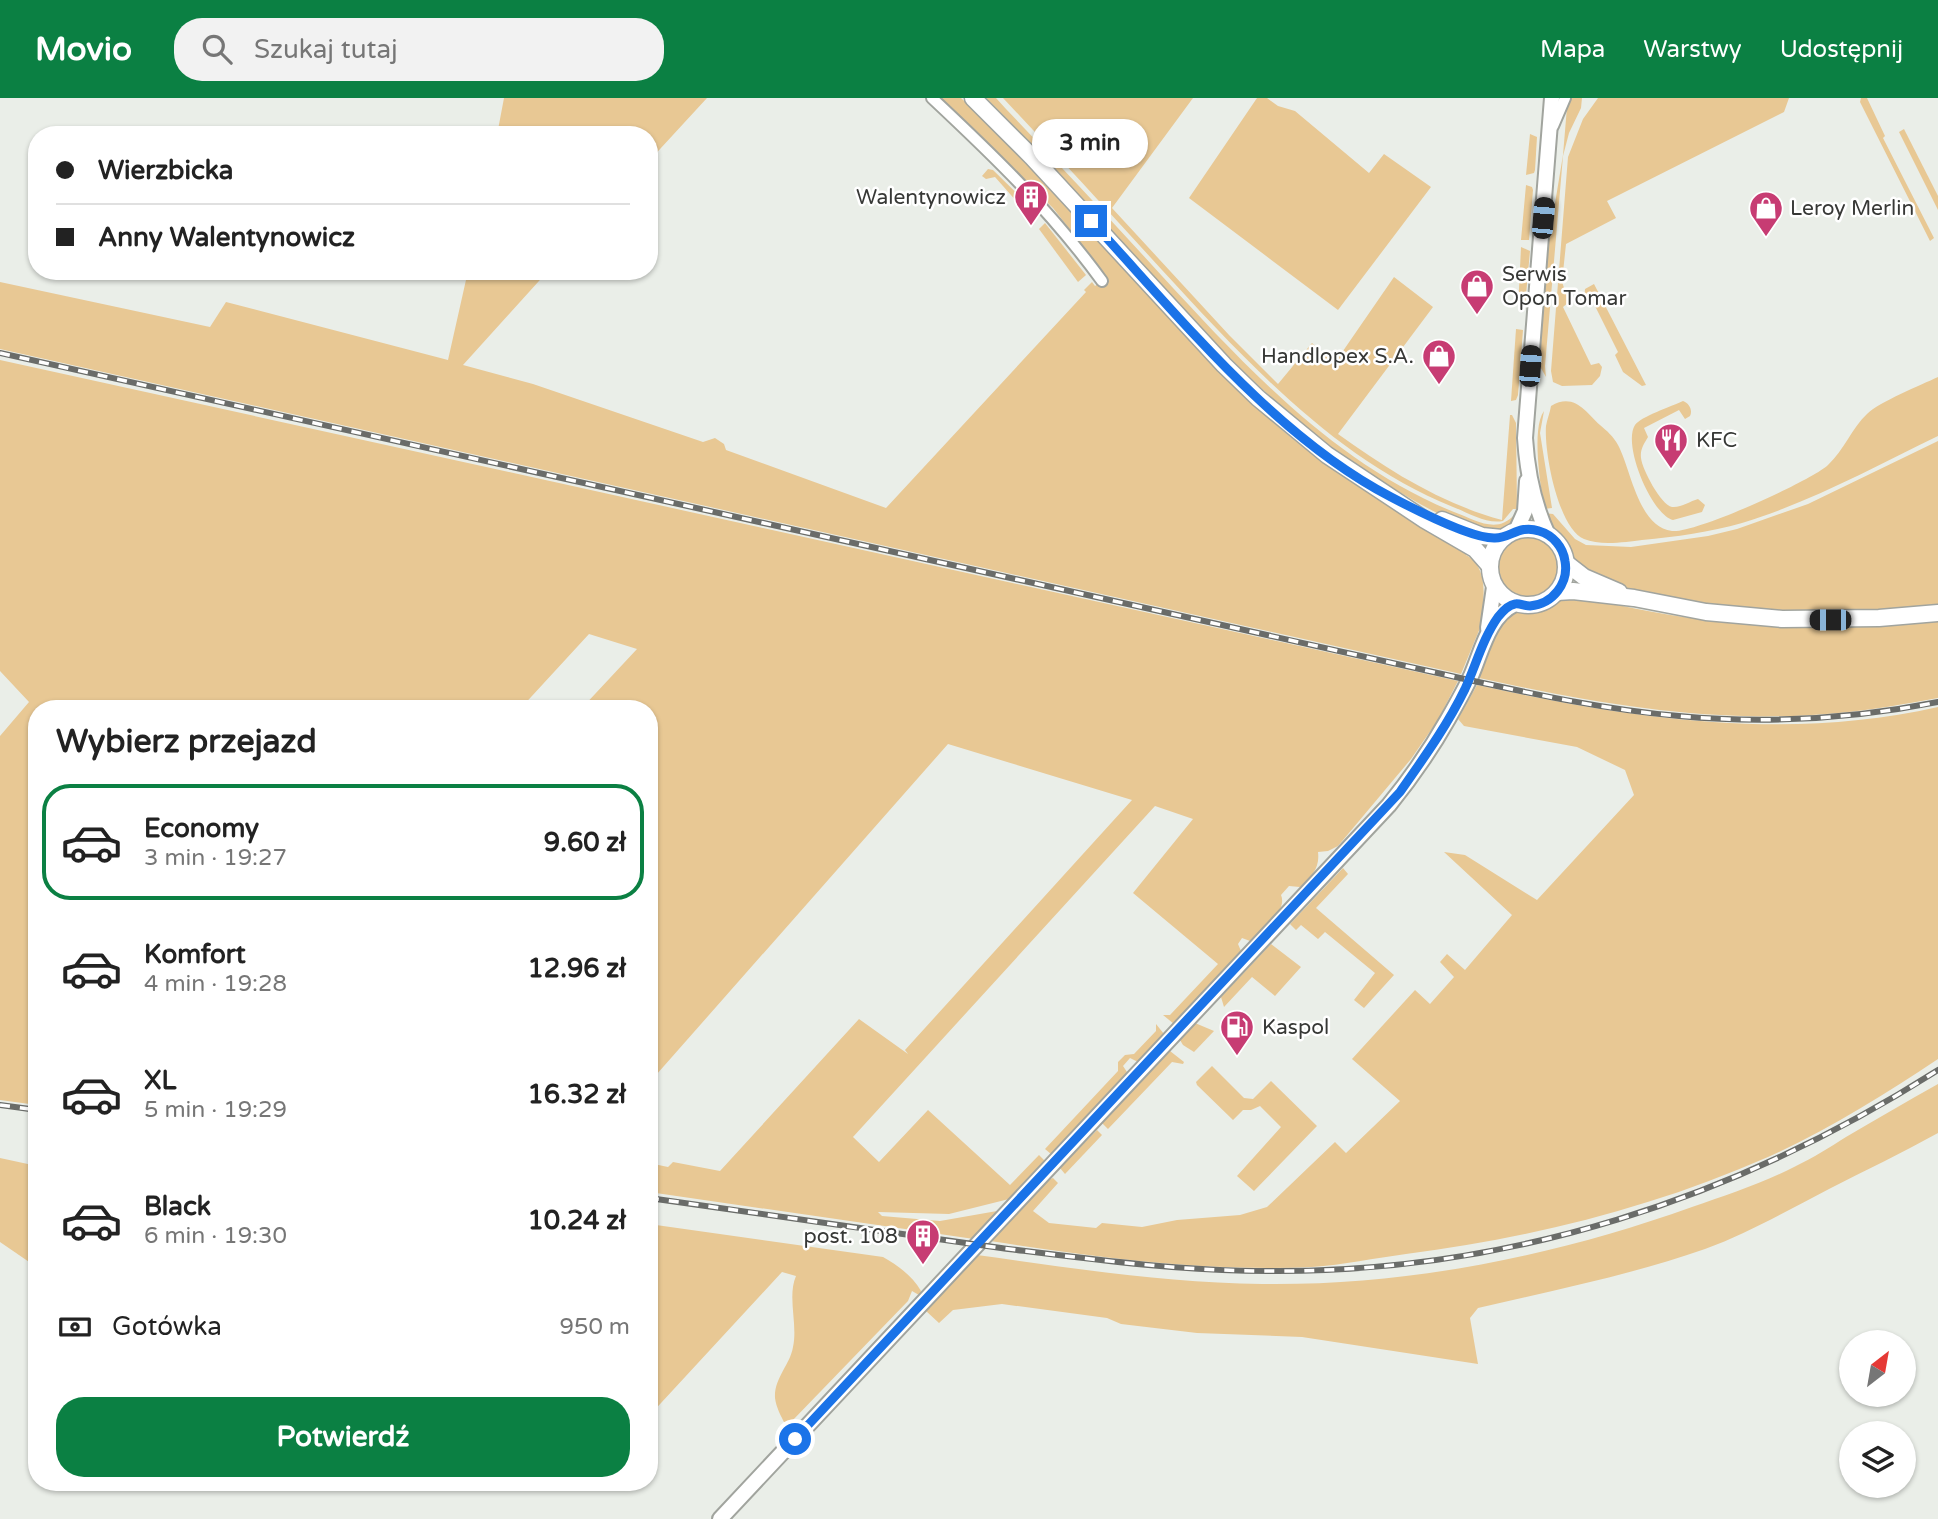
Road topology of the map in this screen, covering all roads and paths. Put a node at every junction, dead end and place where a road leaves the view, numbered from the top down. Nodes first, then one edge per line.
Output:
1 (932, 98) edge
2 (973, 98) edge
3 (1552, 98) edge
4 (1565, 98) edge
5 (1549, 135) junction
6 (1102, 281) dead end
7 (1528, 466) junction
8 (1389, 496) junction
9 (1509, 534) junction
10 (1548, 535) junction
11 (1566, 563) junction
12 (1489, 565) junction
13 (1494, 586) junction
14 (1557, 592) junction
15 (1634, 598) junction
16 (1515, 604) junction
17 (1938, 612) edge
18 (1485, 640) junction
19 (720, 1519) edge

1 - 6 street
2 - 8 main road
3 - 5 main road
4 - 5 street
5 - 7 main road
7 - 9 main road
7 - 10 main road
8 - 9 main road
8 - 12 main road
9 - 10 main road
9 - 12 main road
10 - 11 main road
11 - 14 main road
11 - 15 main road
12 - 13 main road
13 - 16 main road
13 - 18 main road
14 - 15 main road
14 - 16 main road
15 - 17 main road
16 - 18 main road
18 - 19 main road

